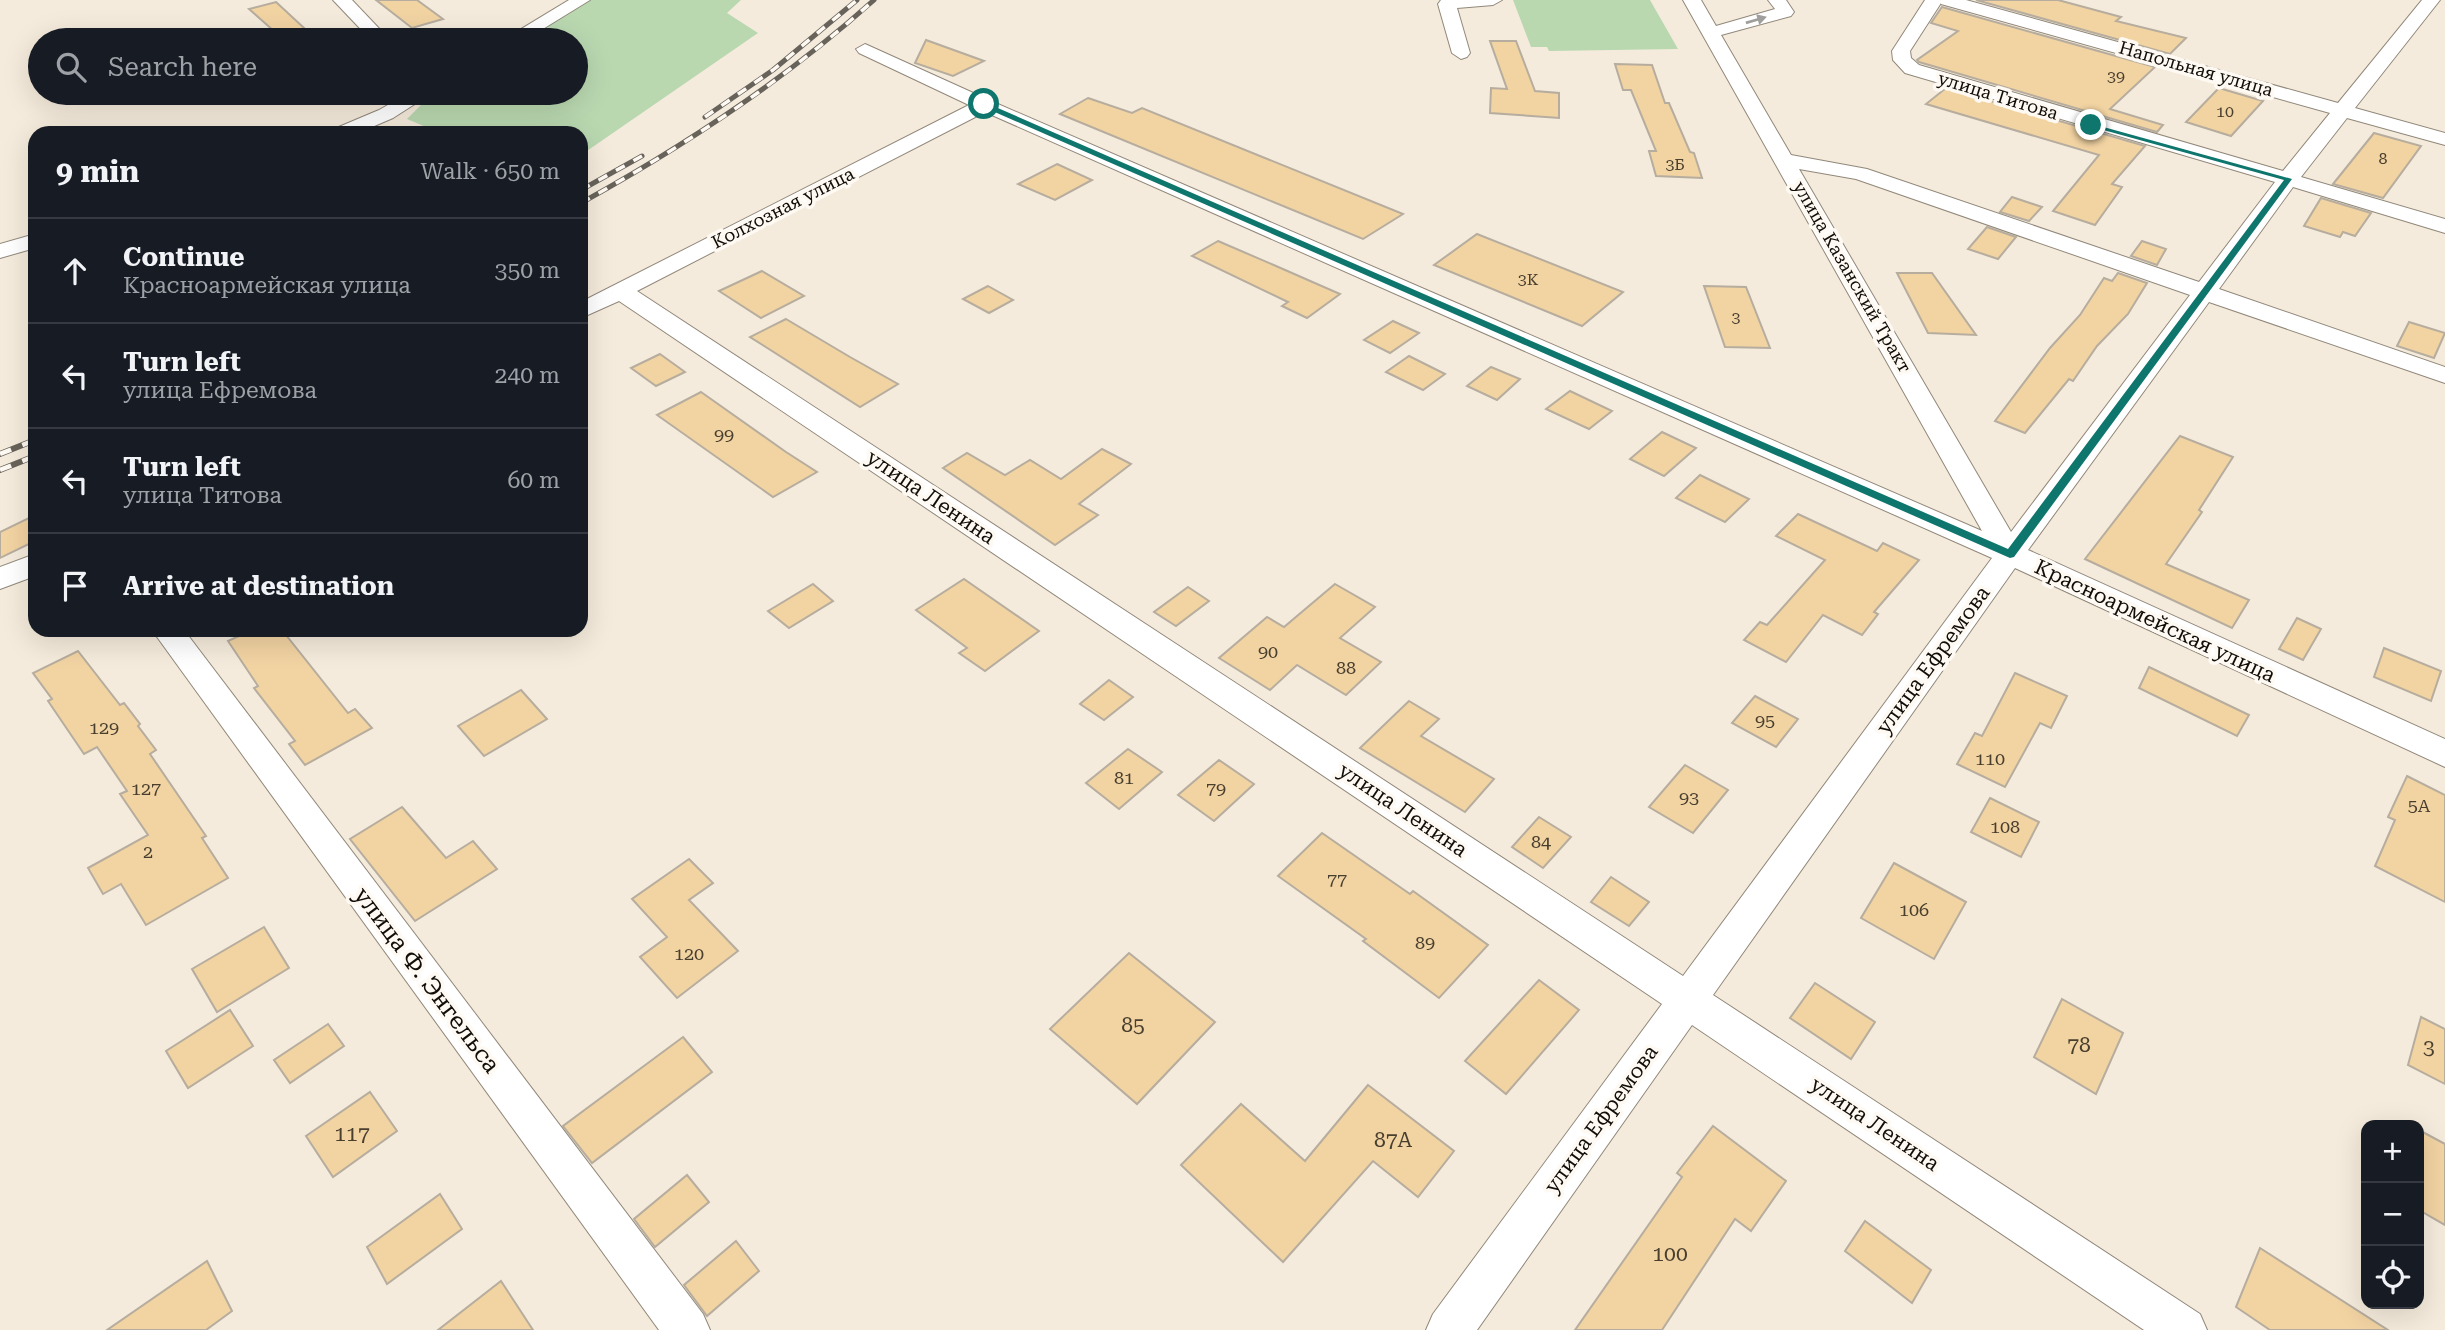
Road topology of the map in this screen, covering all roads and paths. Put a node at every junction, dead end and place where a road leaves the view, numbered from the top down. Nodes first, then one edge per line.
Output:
1 (342, 0) edge
2 (581, 0) edge
3 (1493, 0) edge
4 (1692, 0) edge
5 (1777, 0) edge
6 (1934, 0) edge
7 (1947, 0) edge
8 (2431, 0) edge
9 (370, 28) edge
10 (533, 28) edge
11 (1713, 32) junction
12 (865, 49) dead end
13 (1461, 53) dead end
14 (984, 104) junction
15 (401, 105) edge
16 (2343, 110) junction
17 (358, 126) edge
18 (2445, 139) edge
19 (1786, 160) junction
20 (2288, 179) junction
21 (2445, 226) edge
22 (28, 243) edge
23 (0, 251) edge
24 (2205, 291) junction
25 (622, 292) junction
26 (588, 308) edge
27 (2445, 375) edge
28 (2010, 554) junction
29 (28, 567) edge
30 (0, 579) edge
31 (172, 637) edge
32 (2445, 754) edge
33 (1688, 999) junction
34 (687, 1330) edge
35 (1449, 1330) edge
36 (2184, 1330) edge

1 - 9 street
2 - 10 street
3 - 13 street
4 - 11 street, улица Казанский Тракт
11 -> 5 street
6 - 20 street, улица Титова
7 - 16 street, Напольная улица
8 - 16 street, улица Ефремова
11 - 19 street, улица Казанский Тракт
12 - 14 street, Красноармейская улица
14 - 25 street, Колхозная улица
14 - 28 street, Красноармейская улица
15 - 17 street
16 - 18 street, Напольная улица
16 - 20 street, улица Ефремова
19 - 24 street
19 - 28 street, улица Казанский Тракт
20 - 21 street, улица Титова
20 - 24 street, улица Ефремова
22 - 23 street
24 - 27 street
24 - 28 street, улица Ефремова
25 - 26 street, Колхозная улица
25 - 33 street, улица Ленина
28 - 32 street, Красноармейская улица
28 - 33 street, улица Ефремова
29 - 30 street
31 - 34 street, улица Ф. Энгельса
33 - 35 street, улица Ефремова
33 - 36 street, улица Ленина

